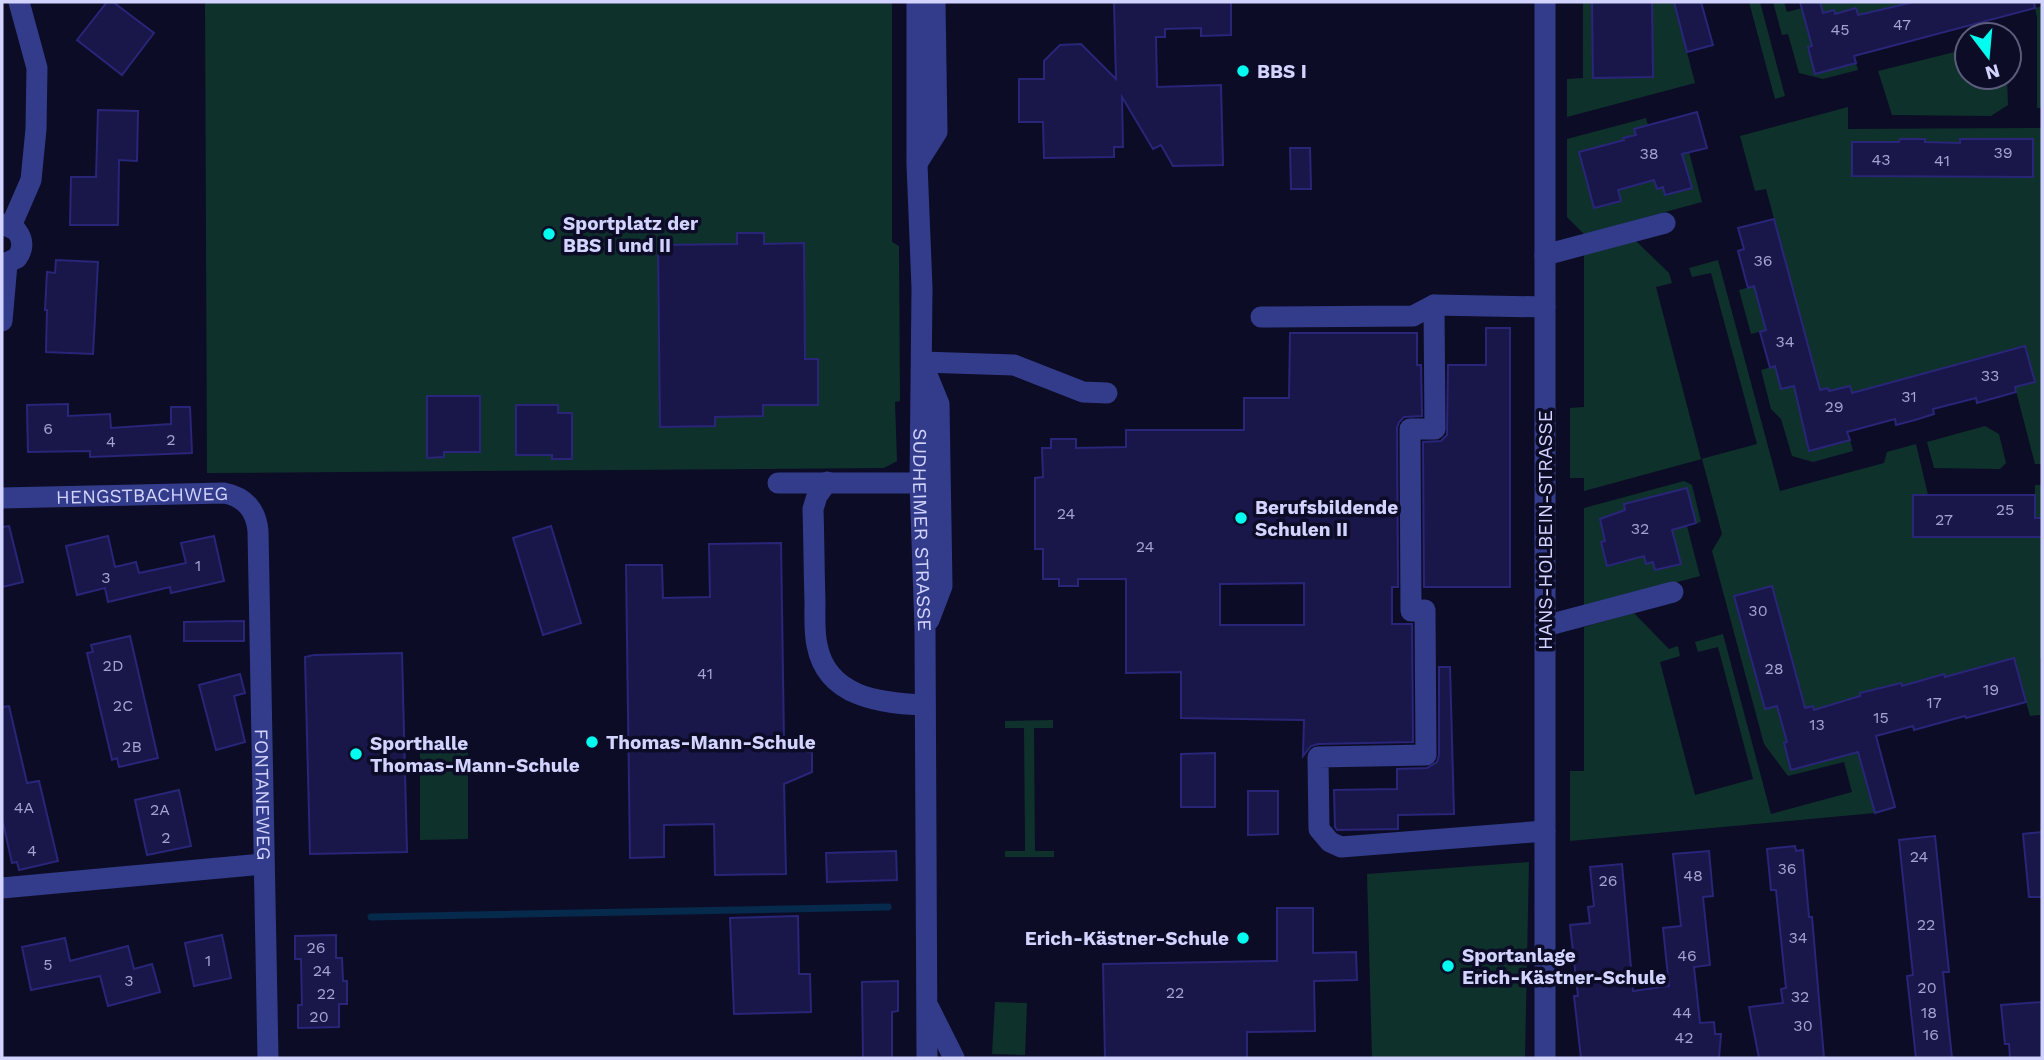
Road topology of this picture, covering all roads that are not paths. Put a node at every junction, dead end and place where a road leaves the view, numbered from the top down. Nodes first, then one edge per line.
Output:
1 (19, 2) edge
2 (917, 2) edge
3 (935, 2) edge
4 (1545, 2) edge
5 (917, 164) junction
6 (1665, 223) dead end
7 (6, 225) edge
8 (1545, 254) junction
9 (4, 265) edge
10 (1434, 306) junction
11 (1545, 307) junction
12 (1261, 317) dead end
13 (2, 321) edge
14 (922, 362) junction
15 (1107, 393) dead end
16 (827, 482) junction
17 (778, 483) dead end
18 (920, 483) junction
19 (2, 498) edge
20 (258, 531) joint
21 (1673, 592) dead end
22 (1545, 626) junction
23 (925, 629) junction
24 (925, 705) junction
25 (1545, 831) junction
26 (263, 864) junction
27 (2, 888) edge
28 (926, 1003) junction
29 (268, 1058) edge
30 (927, 1058) edge
31 (954, 1058) edge
32 (1545, 1058) edge

1 - 7 street
2 - 5 street, SUDHEIMER STRASSE
3 - 5 street
4 - 8 street, HANS-HOLBEIN-STRASSE
5 - 14 street, SUDHEIMER STRASSE
6 - 8 street
7 - 9 street
8 - 11 street, HANS-HOLBEIN-STRASSE
9 - 13 street
10 - 11 street
10 - 12 street
10 - 25 street
11 - 22 street, HANS-HOLBEIN-STRASSE
14 - 15 street
14 - 18 street, SUDHEIMER STRASSE
14 - 23 street
16 - 17 street
16 - 18 street
16 - 24 street
18 - 23 street, SUDHEIMER STRASSE
19 - 20 street, HENGSTBACHWEG
20 - 26 street, FONTANEWEG
21 - 22 street
22 - 25 street, HANS-HOLBEIN-STRASSE
23 - 24 street, SUDHEIMER STRASSE
24 - 28 street, SUDHEIMER STRASSE
25 - 32 street, HANS-HOLBEIN-STRASSE
26 - 27 street
26 - 29 street, FONTANEWEG
28 - 30 street, SUDHEIMER STRASSE
28 - 31 street

